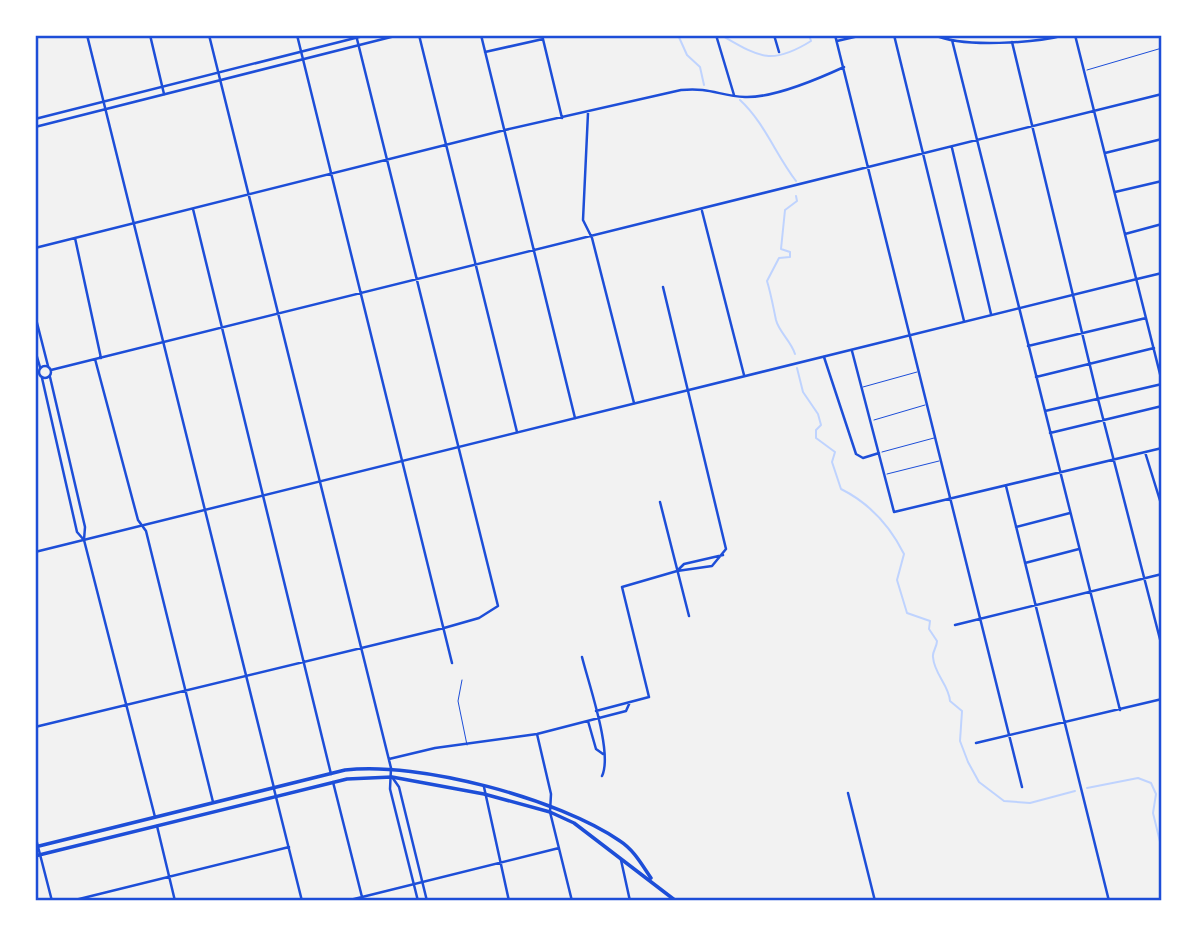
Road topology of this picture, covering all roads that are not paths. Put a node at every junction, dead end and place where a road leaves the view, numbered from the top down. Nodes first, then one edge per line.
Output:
1 (87, 35) edge
2 (150, 35) edge
3 (209, 35) edge
4 (297, 35) edge
5 (367, 35) edge
6 (399, 35) edge
7 (419, 35) edge
8 (481, 35) edge
9 (716, 35) edge
10 (775, 35) edge
11 (835, 35) edge
12 (863, 35) edge
13 (894, 35) edge
14 (934, 35) edge
15 (1065, 35) edge
16 (1076, 35) edge
17 (357, 36) edge
18 (542, 37) edge
19 (952, 40) junction
20 (837, 41) junction
21 (1012, 42) junction
22 (359, 45) junction
23 (1162, 48) edge
24 (485, 52) junction
25 (779, 52) dead end
26 (301, 53) junction
27 (303, 59) junction
28 (844, 67) junction
29 (1084, 70) junction
30 (219, 73) junction
31 (221, 79) junction
32 (193, 80) junction
33 (195, 86) junction
34 (162, 87) junction
35 (164, 93) junction
36 (135, 94) junction
37 (1162, 94) edge
38 (734, 96) junction
39 (137, 101) junction
40 (105, 102) junction
41 (107, 109) junction
42 (1095, 112) junction
43 (587, 113) junction
44 (562, 118) junction
45 (35, 119) edge
46 (35, 127) edge
47 (1034, 128) junction
48 (505, 130) junction
49 (1162, 139) edge
50 (979, 142) junction
51 (446, 145) junction
52 (951, 148) junction
53 (1105, 153) junction
54 (924, 154) junction
55 (387, 160) junction
56 (868, 168) junction
57 (331, 174) junction
58 (1162, 181) edge
59 (1115, 192) junction
60 (249, 194) junction
61 (193, 208) junction
62 (702, 211) junction
63 (134, 223) junction
64 (1162, 224) edge
65 (1125, 234) junction
66 (75, 238) junction
67 (592, 238) junction
68 (35, 248) edge
69 (534, 251) junction
70 (476, 265) junction
71 (1162, 272) edge
72 (417, 279) junction
73 (1137, 279) junction
74 (663, 287) dead end
75 (361, 293) junction
76 (1073, 295) junction
77 (1019, 307) junction
78 (280, 314) junction
79 (991, 314) junction
80 (35, 315) edge
81 (1146, 318) junction
82 (964, 321) junction
83 (222, 328) junction
84 (1083, 333) junction
85 (908, 336) junction
86 (41, 340) junction
87 (35, 342) edge
88 (164, 342) junction
89 (1028, 346) junction
90 (1154, 348) junction
91 (35, 350) edge
92 (852, 351) junction
93 (824, 357) junction
94 (101, 358) junction
95 (95, 359) junction
96 (1090, 365) junction
97 (48, 366) junction
98 (40, 368) junction
99 (51, 370) junction
100 (917, 372) junction
101 (39, 376) edge
102 (744, 376) junction
103 (50, 377) junction
104 (1036, 377) junction
105 (1162, 383) edge
106 (863, 387) junction
107 (689, 390) junction
108 (1098, 399) junction
109 (634, 403) junction
110 (925, 405) junction
111 (1162, 406) edge
112 (1045, 411) junction
113 (575, 418) junction
114 (872, 421) junction
115 (1104, 421) junction
116 (517, 432) junction
117 (1050, 433) junction
118 (933, 438) junction
119 (458, 447) junction
120 (1162, 448) edge
121 (1145, 452) junction
122 (879, 453) junction
123 (70, 460) junction
124 (403, 460) junction
125 (1114, 460) junction
126 (939, 461) junction
127 (61, 462) junction
128 (1060, 472) junction
129 (885, 475) junction
130 (320, 481) junction
131 (1006, 485) junction
132 (263, 495) junction
133 (949, 499) junction
134 (660, 502) dead end
135 (1162, 507) edge
136 (205, 510) junction
137 (1070, 513) junction
138 (142, 525) junction
139 (1016, 527) junction
140 (84, 540) junction
141 (1079, 549) junction
142 (35, 552) edge
143 (723, 555) junction
144 (1025, 563) junction
145 (677, 571) junction
146 (1162, 573) edge
147 (1145, 577) junction
148 (1090, 590) junction
149 (1035, 604) junction
150 (689, 616) dead end
151 (979, 619) junction
152 (956, 625) dead end
153 (444, 628) junction
154 (361, 647) junction
155 (1162, 647) edge
156 (582, 657) dead end
157 (304, 661) junction
158 (452, 663) dead end
159 (246, 675) junction
160 (462, 680) dead end
161 (185, 690) junction
162 (1162, 699) edge
163 (631, 702) junction
164 (126, 704) junction
165 (1120, 710) junction
166 (596, 711) junction
167 (598, 718) junction
168 (589, 721) junction
169 (1064, 724) junction
170 (35, 727) edge
171 (537, 734) junction
172 (1009, 736) junction
173 (976, 743) dead end
174 (467, 745) junction
175 (605, 746) junction
176 (596, 749) junction
177 (603, 754) junction
178 (389, 759) junction
179 (391, 768) junction
180 (331, 774) junction
181 (602, 776) dead end
182 (392, 777) junction
183 (333, 782) junction
184 (484, 787) junction
185 (274, 788) junction
186 (1022, 788) dead end
187 (848, 793) dead end
188 (484, 794) junction
189 (276, 796) junction
190 (213, 803) junction
191 (552, 806) junction
192 (550, 812) junction
193 (155, 817) junction
194 (157, 826) junction
195 (35, 835) edge
196 (615, 838) junction
197 (36, 847) edge
198 (289, 847) junction
199 (559, 848) junction
200 (606, 848) junction
201 (633, 853) junction
202 (38, 855) edge
203 (622, 860) junction
204 (500, 863) junction
205 (169, 877) junction
206 (652, 880) junction
207 (422, 882) junction
208 (414, 884) junction
209 (362, 897) junction
210 (52, 901) edge
211 (71, 901) edge
212 (175, 901) edge
213 (302, 901) edge
214 (346, 901) edge
215 (418, 901) edge
216 (427, 901) edge
217 (509, 901) edge
218 (572, 901) edge
219 (630, 901) edge
220 (676, 901) edge
221 (875, 901) edge
222 (1109, 901) edge

1 - 40 street
2 - 34 street
3 - 30 street
4 - 26 street
5 - 17 street
6 - 22 street
7 - 51 street
8 - 24 street
9 - 38 street
10 - 25 street
11 - 20 street
12 - 20 street
13 - 54 street
14 - 19 street
15 - 21 street
16 - 29 street
17 - 22 street
17 - 26 street
18 - 24 street
18 - 44 street
19 - 21 street
19 - 50 street
20 - 28 street
21 - 47 street
22 - 27 street
22 - 55 street
23 - 29 lane
24 - 48 street
26 - 27 street
26 - 30 street
27 - 31 street
27 - 57 street
28 - 38 street
28 - 56 street
29 - 42 street
30 - 31 street
30 - 32 street
31 - 33 street
31 - 60 street
32 - 33 street
32 - 34 street
33 - 35 street
34 - 35 street
34 - 36 street
35 - 39 street
36 - 39 street
36 - 40 street
37 - 42 street
38 - 43 street
39 - 41 street
40 - 41 street
40 - 45 street
41 - 46 street
41 - 63 street
42 - 47 street
42 - 53 street
43 - 44 street
43 - 67 street
44 - 48 street
47 - 50 street
47 - 76 street
48 - 51 street
48 - 69 street
49 - 53 street
50 - 52 street
50 - 77 street
51 - 55 street
51 - 70 street
52 - 54 street
52 - 79 street
53 - 59 street
54 - 56 street
54 - 82 street
55 - 57 street
55 - 72 street
56 - 62 street
56 - 85 street
57 - 60 street
57 - 75 street
58 - 59 street
59 - 65 street
60 - 61 street
60 - 78 street
61 - 63 street
61 - 83 street
62 - 67 street
62 - 102 street
63 - 66 street
63 - 88 street
64 - 65 street
65 - 73 street
66 - 68 street
66 - 94 street
67 - 69 street
67 - 109 street
69 - 70 street
69 - 113 street
70 - 72 street
70 - 116 street
71 - 73 street
72 - 75 street
72 - 119 street
73 - 76 street
73 - 81 street
74 - 107 street
75 - 78 street
75 - 124 street
76 - 77 street
76 - 84 street
77 - 79 street
77 - 89 street
78 - 83 street
78 - 130 street
79 - 82 street
80 - 86 street
81 - 84 street
81 - 90 street
82 - 85 street
83 - 88 street
83 - 132 street
84 - 89 street
84 - 96 street
85 - 92 street
85 - 100 street
86 - 87 street
86 - 97 street
88 - 94 street
88 - 136 street
89 - 104 street
90 - 96 street
90 - 105 street
91 - 98 street
92 - 93 street
92 - 106 street
93 - 102 street
93 - 122 street
94 - 95 street
95 - 99 street
95 - 138 street
96 - 104 street
96 - 108 street
97 - 98 street
97 - 99 street
98 - 101 street
99 - 103 street
100 - 106 lane
100 - 110 street
101 - 103 street
101 - 127 street
102 - 107 street
103 - 123 street
104 - 112 street
105 - 108 street
106 - 114 street
107 - 109 street
107 - 143 street
108 - 112 street
108 - 115 street
109 - 113 street
110 - 114 lane
110 - 118 street
111 - 115 street
112 - 117 street
113 - 116 street
114 - 122 street
115 - 117 street
115 - 125 street
116 - 119 street
117 - 128 street
118 - 122 lane
118 - 126 street
119 - 124 street
119 - 153 street
120 - 121 street
121 - 125 street
121 - 135 street
122 - 129 street
123 - 127 street
123 - 140 street
124 - 130 street
124 - 153 street
125 - 128 street
125 - 147 street
126 - 129 lane
126 - 133 street
127 - 140 street
128 - 131 street
128 - 137 street
129 - 133 street
130 - 132 street
130 - 154 street
131 - 133 street
131 - 139 street
132 - 136 street
132 - 157 street
133 - 151 street
134 - 145 street
136 - 138 street
136 - 159 street
137 - 139 street
137 - 141 street
138 - 140 street
138 - 161 street
139 - 144 street
140 - 142 street
140 - 164 street
141 - 144 street
141 - 148 street
143 - 145 street
143 - 145 street
144 - 149 street
145 - 150 street
145 - 163 street
146 - 147 street
147 - 148 street
147 - 155 street
148 - 149 street
148 - 165 street
149 - 151 street
149 - 169 street
151 - 152 street
151 - 172 street
153 - 154 street
153 - 158 street
154 - 157 street
154 - 178 street
156 - 166 street
157 - 159 street
157 - 180 street
159 - 161 street
159 - 185 street
160 - 174 lane
161 - 164 street
161 - 190 street
162 - 165 street
163 - 166 street
163 - 167 street
164 - 170 street
164 - 193 street
165 - 169 street
166 - 167 street
167 - 168 street
167 - 175 street
168 - 171 street
168 - 176 street
169 - 172 street
169 - 222 street
171 - 174 street
171 - 191 street
172 - 173 street
172 - 186 street
174 - 178 street
175 - 176 street
175 - 177 street
176 - 177 street
177 - 181 street
178 - 179 street
179 - 180 main road
179 - 182 street
179 - 184 main road
180 - 185 main road
182 - 183 main road
182 - 188 main road
182 - 207 street
182 - 208 street
183 - 189 main road
183 - 209 street
184 - 188 street
184 - 191 main road
185 - 189 street
185 - 190 main road
187 - 221 street
188 - 192 main road
188 - 204 street
189 - 194 main road
189 - 198 street
190 - 193 main road
191 - 192 street
191 - 196 main road
192 - 199 street
192 - 200 main road
193 - 197 main road
194 - 202 main road
194 - 205 street
195 - 197 street
196 - 200 main road
196 - 201 main road
197 - 202 street
198 - 205 street
198 - 213 street
199 - 204 street
199 - 218 street
200 - 203 main road
201 - 203 main road
201 - 206 main road
202 - 210 street
203 - 206 main road
203 - 219 street
204 - 207 street
204 - 217 street
205 - 211 street
205 - 212 street
206 - 220 main road
207 - 208 street
207 - 216 street
208 - 209 street
208 - 215 street
209 - 214 street

